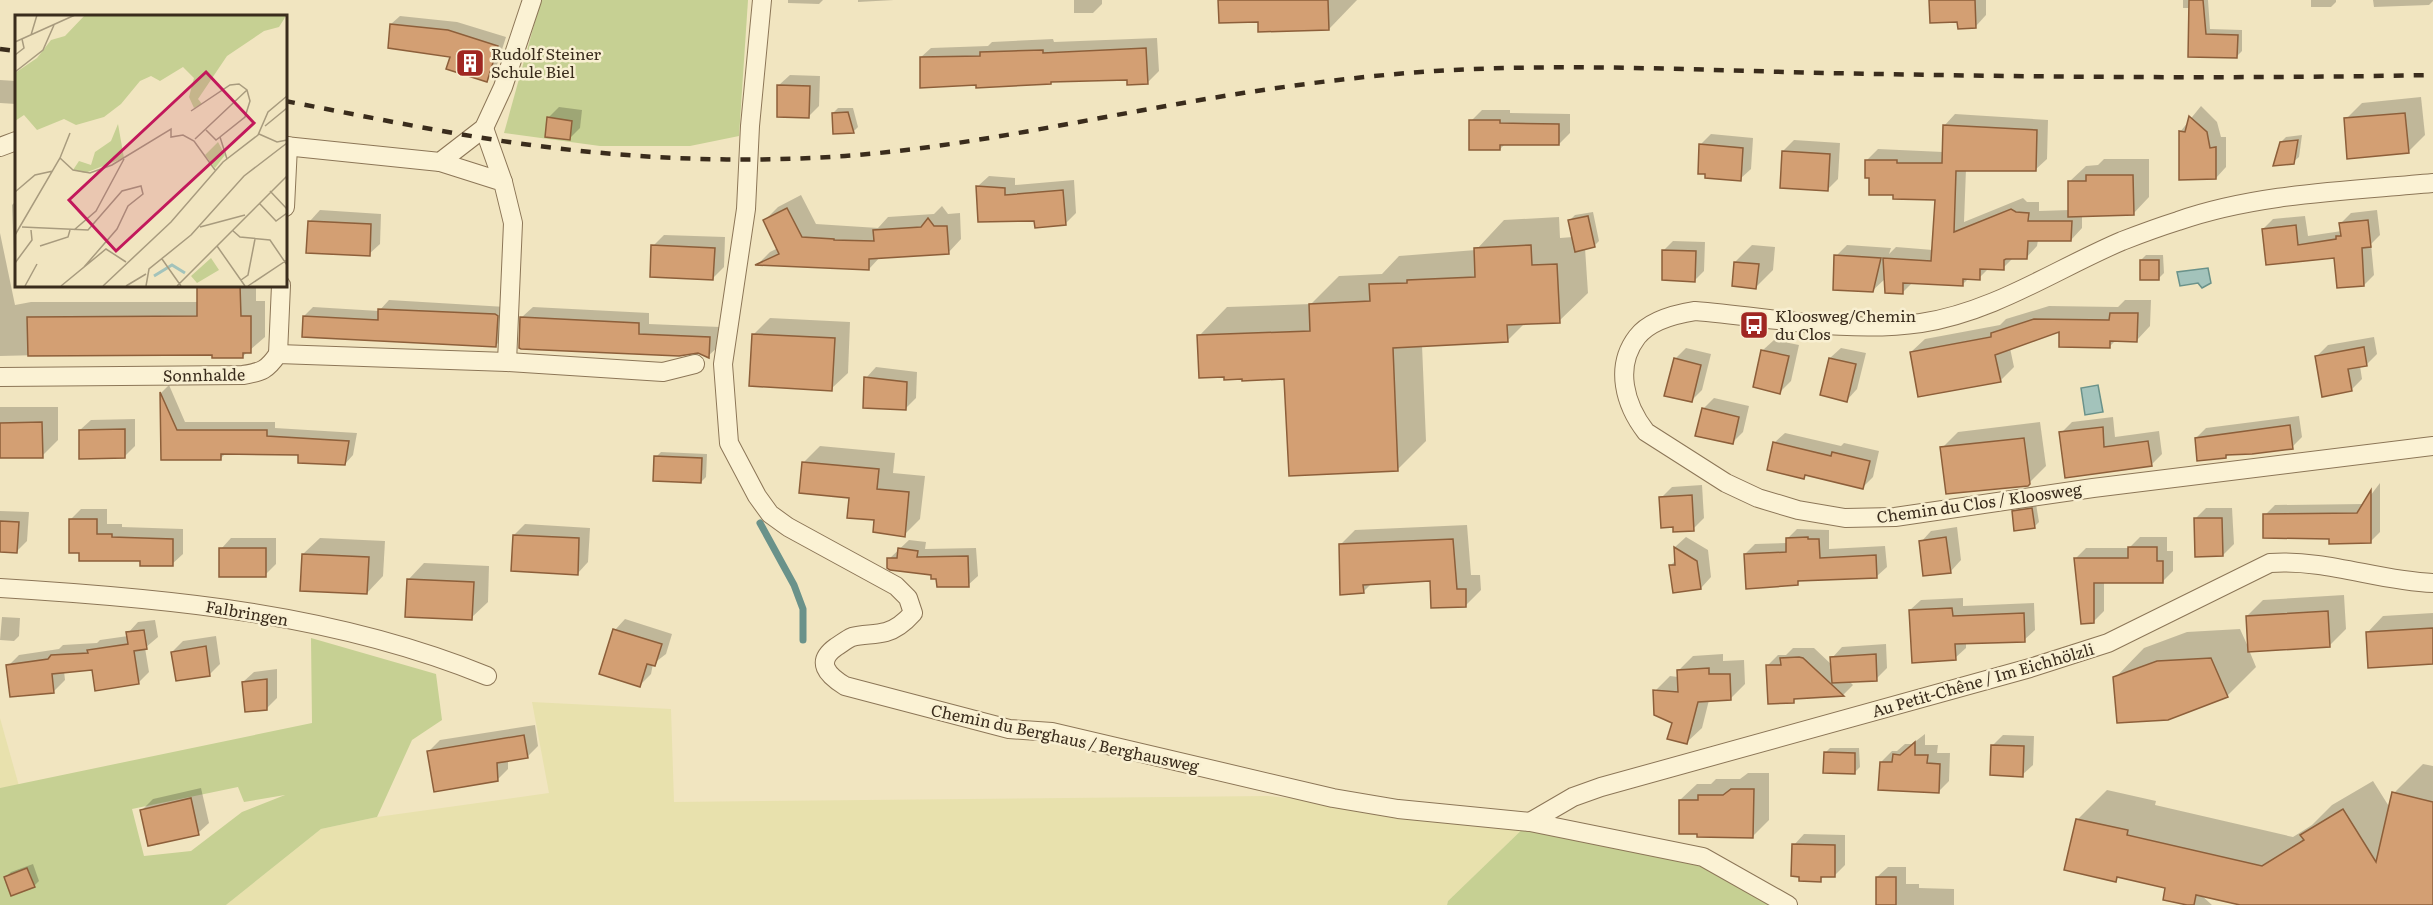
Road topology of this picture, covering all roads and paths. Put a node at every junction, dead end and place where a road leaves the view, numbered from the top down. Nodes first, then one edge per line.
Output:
1 (532, 0) edge
2 (762, 0) edge
3 (484, 128) junction
4 (15, 141) edge
5 (286, 146) edge
6 (0, 147) edge
7 (440, 162) junction
8 (503, 182) junction
9 (2433, 183) edge
10 (281, 286) edge
11 (278, 354) junction
12 (507, 362) junction
13 (695, 364) dead end
14 (0, 377) edge
15 (2433, 446) edge
16 (2433, 583) edge
17 (0, 588) edge
18 (487, 676) dead end
19 (1530, 822) junction
20 (1788, 905) edge

1 - 3 street
2 - 19 street, Chemin du Berghaus / Berghausweg
3 - 7 street
3 - 8 street
4 - 6 street
5 - 7 street
7 - 8 street
8 - 12 street
9 - 15 street, Chemin du Clos / Kloosweg
10 - 11 street
11 - 12 street
11 - 14 street, Sonnhalde
12 - 13 street
16 - 19 street, Au Petit-Chêne / Im Eichhölzli
17 - 18 street, Falbringen
19 - 20 street, Chemin du Berghaus / Berghausweg

